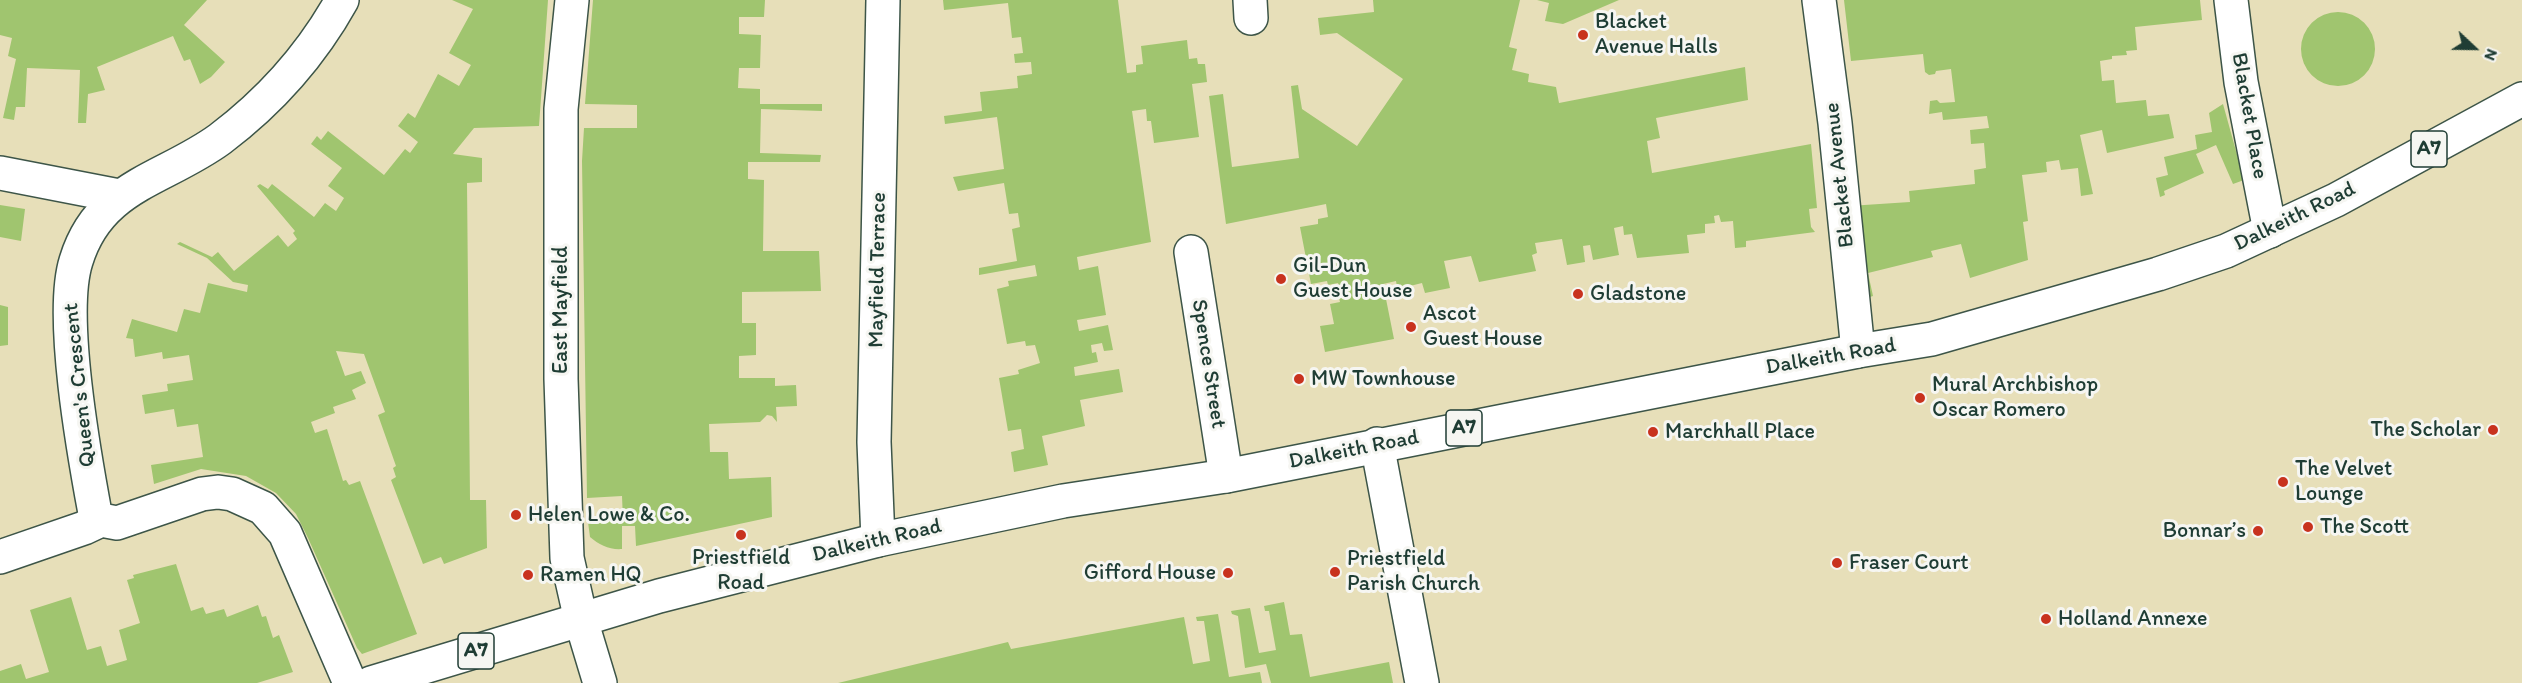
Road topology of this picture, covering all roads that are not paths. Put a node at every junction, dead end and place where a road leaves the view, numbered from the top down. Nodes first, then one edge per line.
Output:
1 (342, 0) edge
2 (572, 0) edge
3 (884, 0) edge
4 (1819, 0) edge
5 (2231, 0) edge
6 (2522, 99) edge
7 (0, 173) edge
8 (119, 195) junction
9 (2270, 231) junction
10 (1191, 252) dead end
11 (1858, 351) junction
12 (1377, 444) junction
13 (1226, 476) junction
14 (101, 520) junction
15 (878, 540) junction
16 (0, 557) edge
17 (581, 620) junction
18 (350, 683) edge
19 (371, 683) edge
20 (600, 683) edge
21 (1422, 683) edge

1 - 8 street, Queen's Crescent
2 - 17 street, East Mayfield
3 - 15 street, Mayfield Terrace
4 - 11 street, Blacket Avenue
5 - 9 street, Blacket Place
6 - 9 street, Dalkeith Road / A7
7 - 8 street
8 - 14 street, Queen's Crescent
9 - 11 street, Dalkeith Road / A7
10 - 13 street, Spence Street
11 - 12 street, Dalkeith Road / A7
12 - 13 street, Dalkeith Road / A7
12 - 21 street
13 - 15 street, Dalkeith Road / A7
14 - 16 street
14 - 18 street
15 - 17 street, Dalkeith Road / A7
17 - 19 street, Dalkeith Road / A7
17 - 20 street

